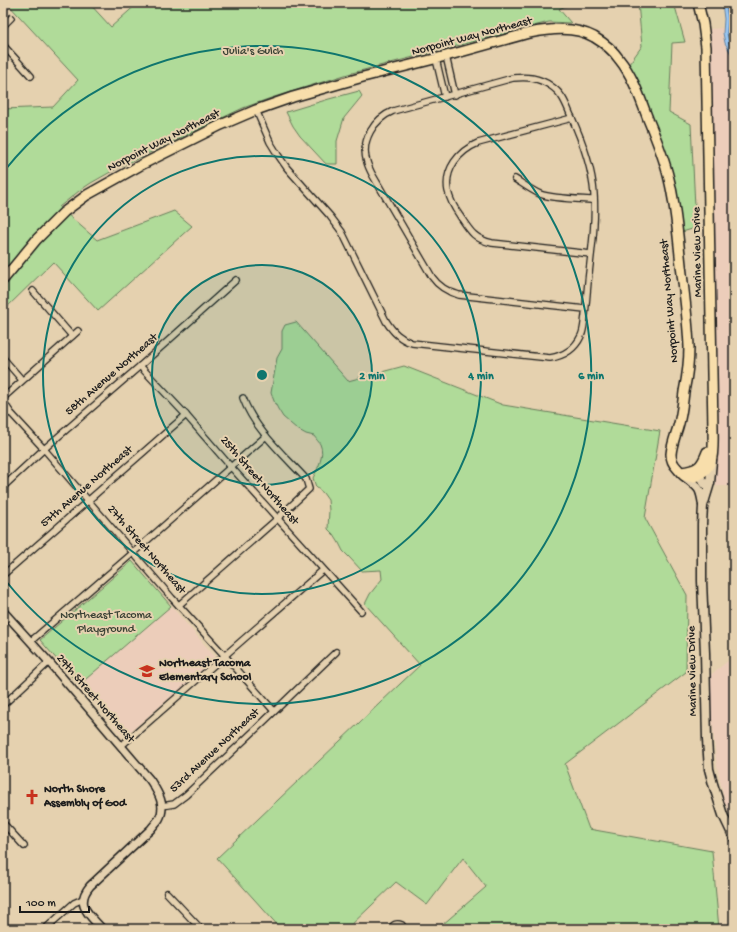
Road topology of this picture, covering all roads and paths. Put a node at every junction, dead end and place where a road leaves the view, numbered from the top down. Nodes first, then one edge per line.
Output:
1 (693, 3) edge
2 (698, 3) edge
3 (11, 18) dead end
4 (3, 26) edge
5 (3, 45) edge
6 (446, 56) junction
7 (436, 59) junction
8 (31, 76) dead end
9 (455, 95) junction
10 (445, 97) junction
11 (256, 110) junction
12 (572, 118) junction
13 (515, 180) dead end
14 (594, 200) junction
15 (591, 254) junction
16 (3, 280) edge
17 (236, 280) dead end
18 (33, 292) dead end
19 (585, 309) junction
20 (78, 331) dead end
21 (72, 336) junction
22 (3, 358) edge
23 (140, 366) junction
24 (22, 380) junction
25 (3, 398) edge
26 (243, 398) dead end
27 (3, 401) edge
28 (10, 412) junction
29 (186, 415) junction
30 (3, 417) edge
31 (266, 436) junction
32 (44, 449) junction
33 (709, 460) junction
34 (231, 466) junction
35 (684, 473) junction
36 (697, 476) junction
37 (705, 484) junction
38 (3, 487) edge
39 (88, 500) junction
40 (704, 503) junction
41 (277, 519) junction
42 (134, 552) junction
43 (323, 570) junction
44 (3, 575) edge
45 (179, 605) junction
46 (3, 611) edge
47 (361, 611) dead end
48 (30, 641) junction
49 (336, 652) dead end
50 (225, 656) junction
51 (49, 662) junction
52 (3, 705) edge
53 (274, 711) junction
54 (121, 746) junction
55 (162, 806) junction
56 (3, 823) edge
57 (734, 838) edge
58 (24, 846) dead end
59 (167, 892) dead end
60 (83, 899) junction
61 (45, 929) edge
62 (102, 929) edge
63 (201, 929) edge
64 (391, 929) edge
65 (404, 929) edge

1 - 33 main road, Marine View Drive
2 - 33 main road, Marine View Drive
3 - 4 street
5 - 8 street
6 - 7 main road, Norpoint Way Northeast
6 - 9 street
6 - 35 main road, Norpoint Way Northeast
7 - 10 street
7 - 11 main road, Norpoint Way Northeast
9 - 10 street
9 - 12 street
10 - 19 street
11 - 16 main road, Norpoint Way Northeast
11 - 19 street
12 - 14 street
12 - 15 street
13 - 14 street
14 - 15 street
15 - 19 street
17 - 23 street, 58th Avenue Northeast
18 - 21 street
20 - 21 street
21 - 24 street
22 - 24 street
23 - 29 street, 25th Street Northeast
23 - 32 street, 58th Avenue Northeast
24 - 25 street
26 - 31 street
27 - 28 street, 27th Street Northeast
28 - 30 street
28 - 32 street, 27th Street Northeast
29 - 34 street, 25th Street Northeast
29 - 39 street, 57th Avenue Northeast
31 - 34 street
31 - 41 street
32 - 38 street, 58th Avenue Northeast
32 - 39 street, 27th Street Northeast
33 - 35 main road
33 - 36 main road
33 - 37 main road, Marine View Drive
33 - 40 main road, Marine View Drive
34 - 41 street, 25th Street Northeast
34 - 42 street
35 - 36 main road
35 - 40 main road
36 - 37 main road
37 - 40 main road, Marine View Drive
39 - 42 street, 27th Street Northeast
39 - 44 street, 57th Avenue Northeast
40 - 57 main road, Marine View Drive
41 - 43 street, 25th Street Northeast
41 - 45 street
42 - 45 street, 27th Street Northeast
42 - 48 street
43 - 47 street, 25th Street Northeast
43 - 50 street
45 - 50 street, 27th Street Northeast
46 - 48 street, 29th Street Northeast
48 - 51 street, 29th Street Northeast
49 - 53 street, 53rd Avenue Northeast
50 - 53 street, 27th Street Northeast
50 - 54 street
51 - 52 street
51 - 54 street, 29th Street Northeast
53 - 55 street, 53rd Avenue Northeast
54 - 55 street, 29th Street Northeast
55 - 60 street
56 - 58 street
59 - 63 street
60 - 61 street
60 - 62 street
64 - 65 street

